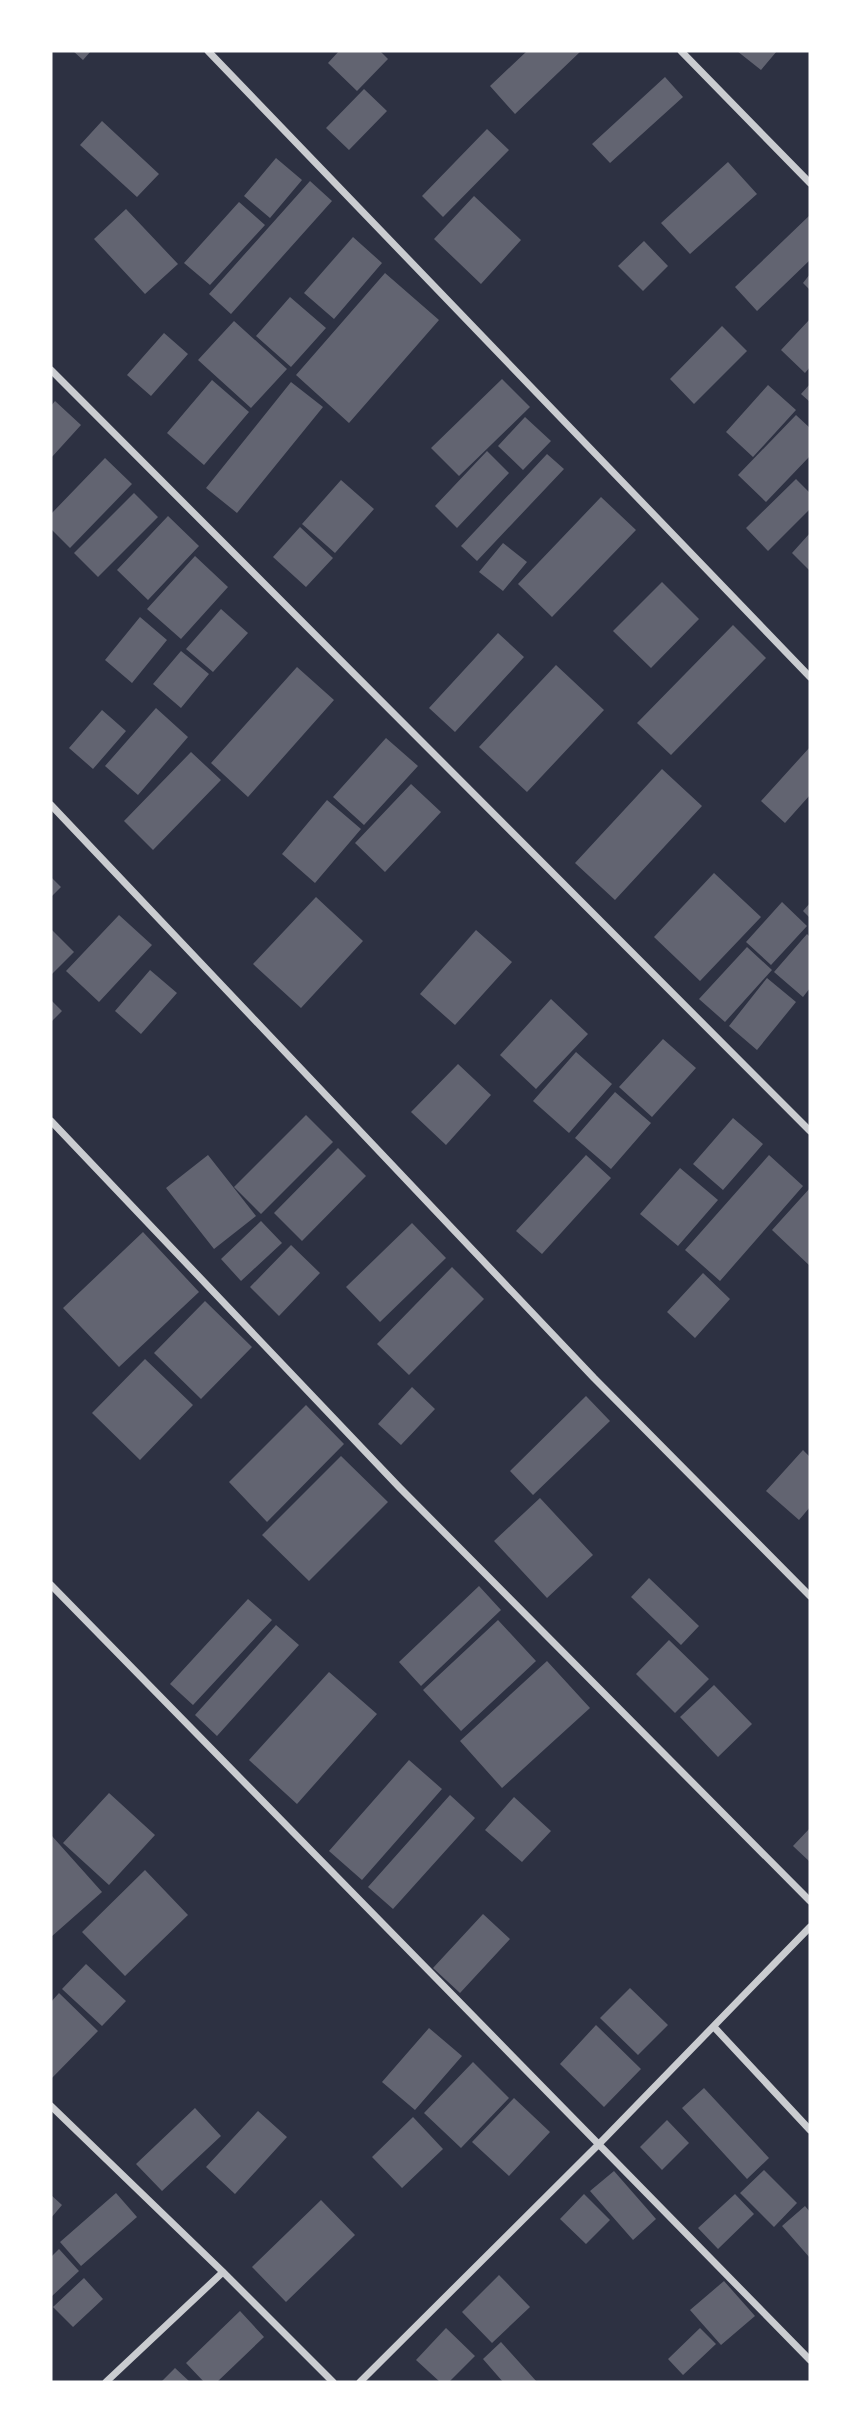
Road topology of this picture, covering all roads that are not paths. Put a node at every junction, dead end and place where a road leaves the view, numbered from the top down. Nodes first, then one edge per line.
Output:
1 (208, 51) edge
2 (681, 51) edge
3 (810, 183) edge
4 (51, 370) edge
5 (810, 677) edge
6 (51, 805) edge
7 (51, 1121) edge
8 (810, 1131) edge
9 (51, 1585) edge
10 (810, 1596) edge
11 (810, 1901) edge
12 (810, 1927) edge
13 (714, 2027) junction
14 (51, 2106) edge
15 (810, 2130) edge
16 (600, 2143) junction
17 (223, 2272) junction
18 (810, 2360) edge
19 (106, 2382) edge
20 (332, 2382) edge
21 (360, 2382) edge

1 - 5 street
2 - 3 street
4 - 8 street
6 - 10 street
7 - 11 street
9 - 16 street
12 - 13 street
13 - 15 street
13 - 16 street
14 - 17 street
16 - 18 street
16 - 21 street
17 - 19 street
17 - 20 street

